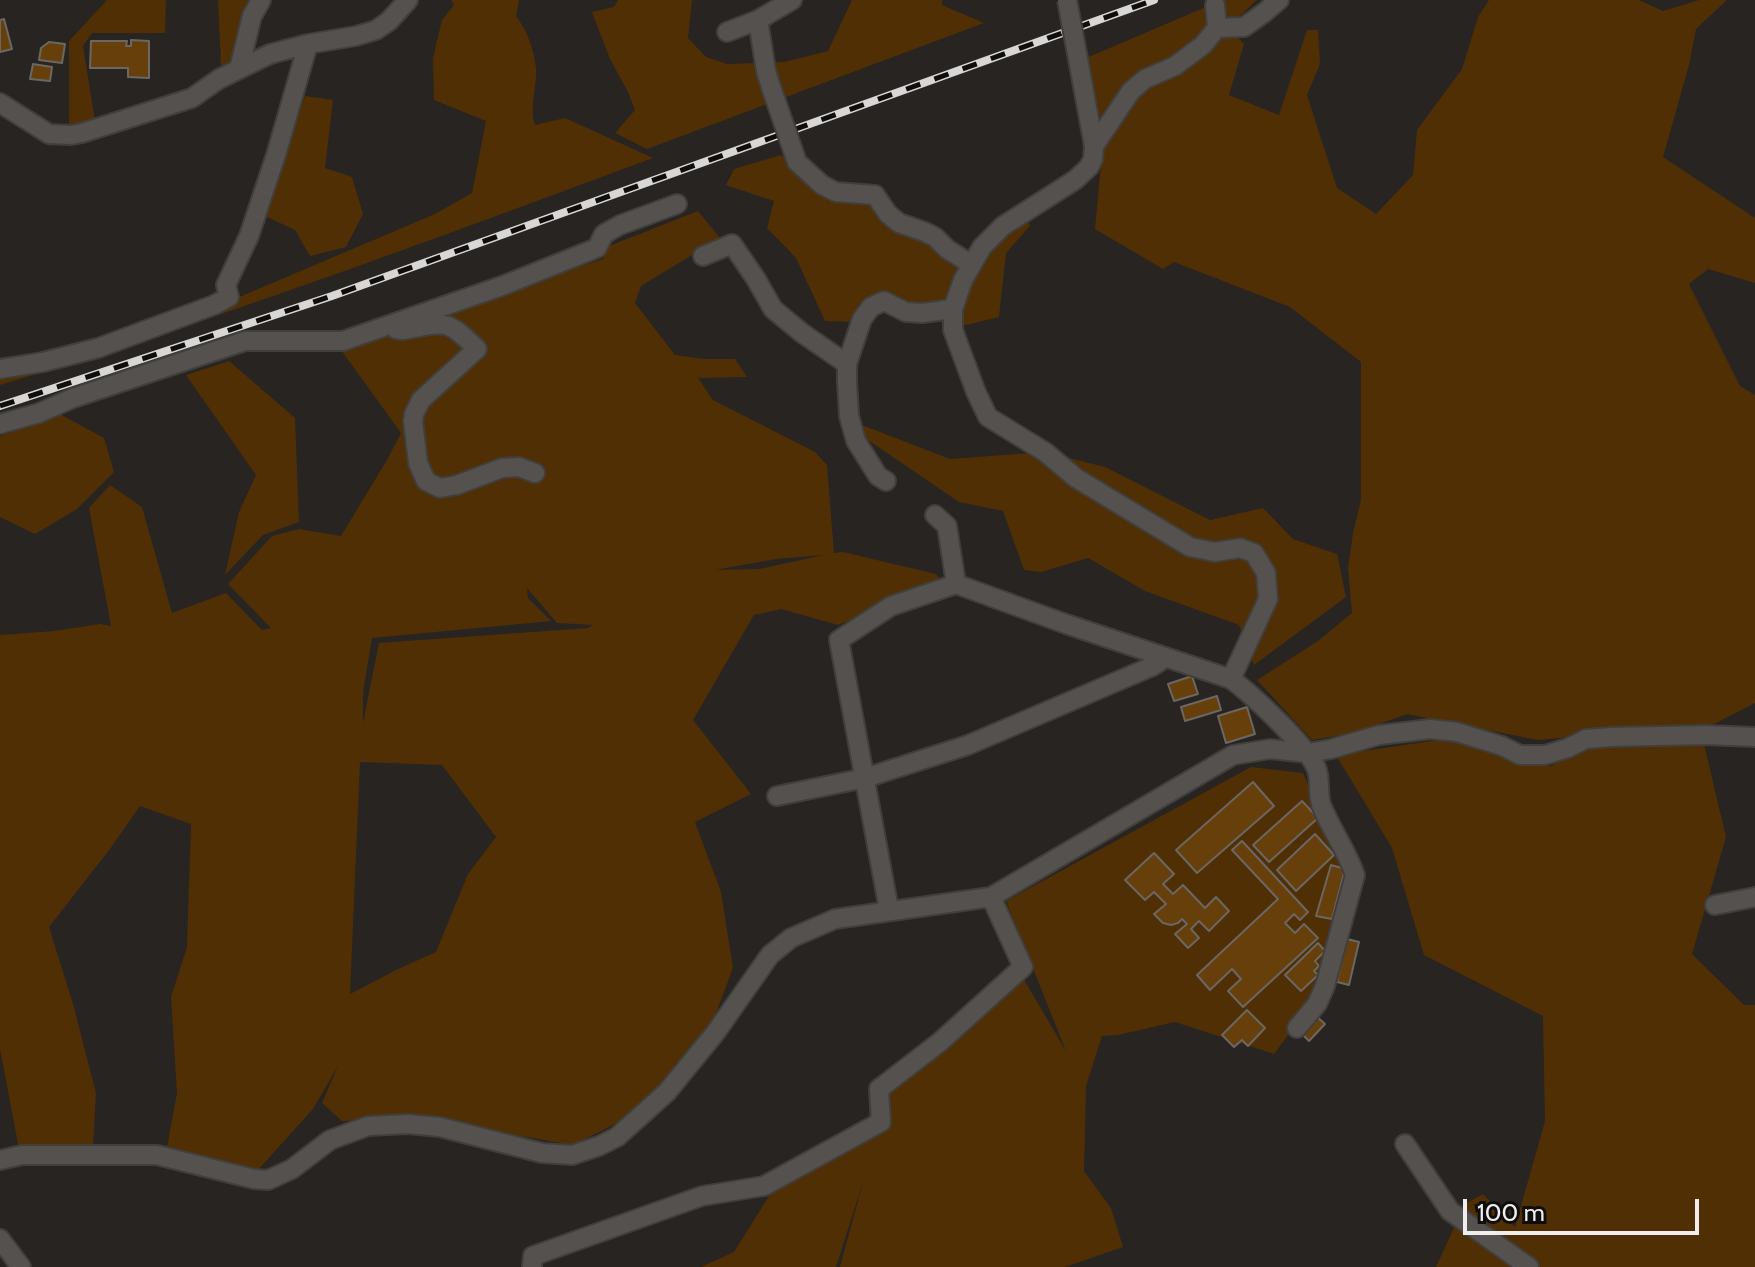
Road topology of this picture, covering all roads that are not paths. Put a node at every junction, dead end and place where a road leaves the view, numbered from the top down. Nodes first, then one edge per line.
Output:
1 (261, 0) edge
2 (408, 0) edge
3 (792, 0) edge
4 (1067, 0) edge
5 (1279, 0) edge
6 (1215, 5) dead end
7 (758, 20) junction
8 (1217, 28) junction
9 (727, 32) dead end
10 (308, 44) junction
11 (239, 69) junction
12 (0, 103) edge
13 (1094, 146) junction
14 (677, 204) dead end
15 (703, 256) dead end
16 (972, 265) junction
17 (953, 309) junction
18 (382, 327) junction
19 (847, 364) junction
20 (0, 369) edge
21 (0, 424) edge
22 (535, 473) dead end
23 (886, 481) dead end
24 (935, 515) dead end
25 (956, 584) junction
26 (1166, 657) junction
27 (1231, 679) junction
28 (1755, 737) edge
29 (1308, 753) junction
30 (865, 778) junction
31 (777, 796) dead end
32 (991, 897) junction
33 (1755, 897) edge
34 (1715, 905) dead end
35 (889, 910) junction
36 (1297, 1028) dead end
37 (1405, 1144) dead end
38 (0, 1160) edge
39 (0, 1239) edge
40 (21, 1267) edge
41 (532, 1267) edge
42 (1529, 1267) edge

1 - 11 street
2 - 10 street
3 - 7 street
4 - 13 street, bridge
5 - 8 street
6 - 8 street
7 - 9 street
7 - 16 street, bridge
8 - 13 street
10 - 11 street
10 - 20 street
11 - 12 street
13 - 16 street
14 - 18 street
15 - 19 street
16 - 17 street
17 - 19 street
17 - 27 street
18 - 21 street
18 - 22 street
19 - 23 street
24 - 25 street
25 - 26 street
25 - 30 street
26 - 27 street
26 - 30 street
27 - 29 street
28 - 29 street
29 - 32 street
29 - 36 street
30 - 31 street
30 - 35 street
32 - 35 street
32 - 41 street
33 - 34 street
35 - 38 street
37 - 42 street
39 - 40 street

